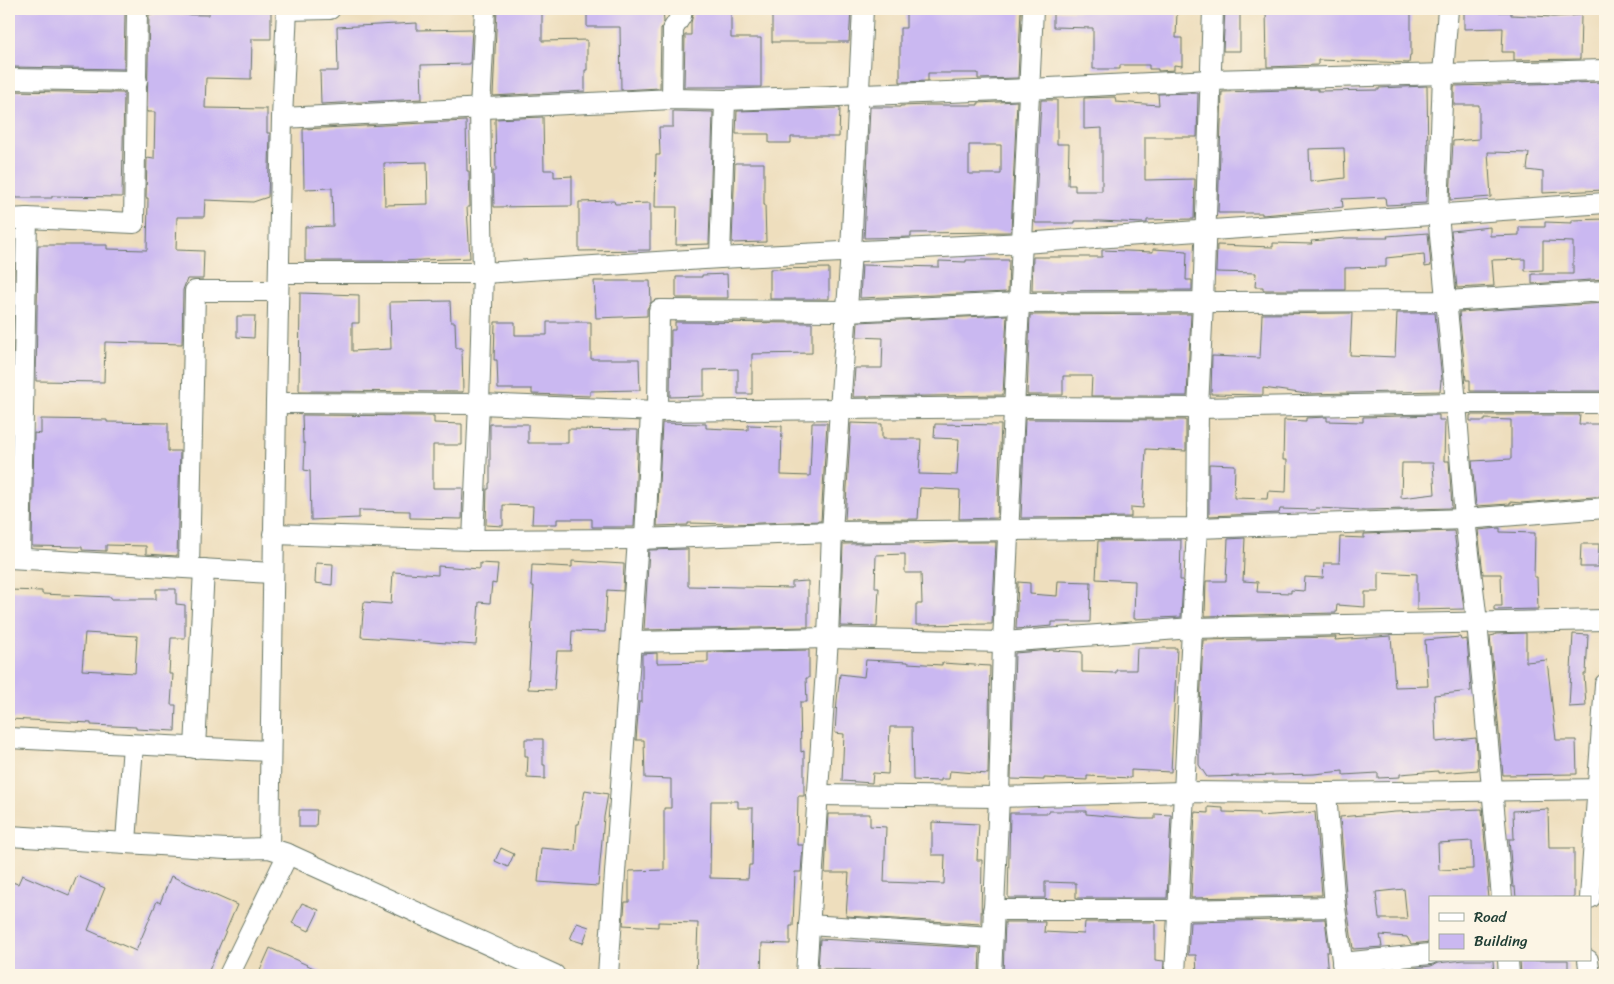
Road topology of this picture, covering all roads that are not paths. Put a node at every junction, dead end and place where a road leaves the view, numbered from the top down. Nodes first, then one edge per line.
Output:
1 (137, 9) edge
2 (287, 9) edge
3 (330, 9) edge
4 (485, 9) edge
5 (682, 9) edge
6 (863, 9) edge
7 (1033, 9) edge
8 (1213, 9) edge
9 (1448, 9) edge
10 (1605, 70) edge
11 (1443, 74) junction
12 (9, 79) edge
13 (1211, 80) junction
14 (137, 82) junction
15 (1029, 89) junction
16 (859, 94) junction
17 (672, 100) junction
18 (725, 100) junction
19 (480, 109) junction
20 (282, 118) junction
21 (1605, 203) edge
22 (1438, 215) junction
23 (18, 218) edge
24 (1205, 232) junction
25 (1023, 243) junction
26 (851, 251) junction
27 (720, 258) junction
28 (482, 273) junction
29 (278, 282) junction
30 (1605, 291) edge
31 (1447, 301) junction
32 (1018, 303) junction
33 (1203, 303) junction
34 (846, 311) junction
35 (276, 403) junction
36 (1456, 403) junction
37 (1605, 403) edge
38 (479, 404) junction
39 (1015, 407) junction
40 (1198, 408) junction
41 (840, 409) junction
42 (654, 411) junction
43 (1605, 508) edge
44 (1465, 519) junction
45 (1197, 528) junction
46 (1009, 529) junction
47 (832, 532) junction
48 (273, 534) junction
49 (642, 539) junction
50 (473, 540) junction
51 (14, 558) edge
52 (196, 568) junction
53 (272, 573) junction
54 (1605, 620) edge
55 (1477, 622) junction
56 (1192, 628) junction
57 (828, 638) junction
58 (631, 642) junction
59 (1003, 642) junction
60 (1605, 684) edge
61 (9, 738) edge
62 (134, 745) junction
63 (195, 748) junction
64 (269, 752) junction
65 (1602, 789) edge
66 (1492, 791) junction
67 (1183, 792) junction
68 (1326, 793) junction
69 (818, 795) junction
70 (999, 797) junction
71 (9, 836) edge
72 (126, 842) junction
73 (269, 848) junction
74 (288, 854) junction
75 (1502, 896) edge
76 (1590, 896) edge
77 (1592, 899) edge
78 (1605, 899) edge
79 (1334, 907) junction
80 (993, 910) junction
81 (1178, 910) junction
82 (809, 925) junction
83 (992, 936) junction
84 (1429, 954) edge
85 (1508, 962) edge
86 (1588, 962) edge
87 (1343, 969) edge
88 (229, 975) edge
89 (555, 975) edge
90 (608, 975) edge
91 (806, 975) edge
92 (991, 975) edge
93 (1175, 975) edge
94 (1509, 975) edge
95 (1590, 975) edge

1 - 14 street
2 - 3 street
2 - 20 street
4 - 19 street
5 - 17 street
6 - 16 street
7 - 15 street
8 - 13 street
9 - 11 street
10 - 11 street
11 - 13 street
11 - 22 street
12 - 14 street
13 - 15 street
13 - 24 street
14 - 23 street
15 - 16 street
15 - 25 street
16 - 18 street
16 - 26 street
17 - 18 street
17 - 19 street
18 - 27 street
19 - 20 street
19 - 28 street
20 - 29 street
21 - 22 street
22 - 24 street
22 - 31 street
23 - 51 street
24 - 25 street
24 - 33 street
25 - 26 street
25 - 32 street
26 - 27 street
26 - 34 street
27 - 28 street
28 - 29 street
28 - 38 street
29 - 35 street
29 - 52 street
30 - 31 street
31 - 33 street
31 - 36 street
32 - 33 street
32 - 34 street
32 - 39 street
33 - 40 street
34 - 41 street
34 - 42 street
35 - 38 street
35 - 48 street
36 - 37 street
36 - 40 street
36 - 44 street
38 - 42 street
38 - 50 street
39 - 40 street
39 - 41 street
39 - 46 street
40 - 45 street
41 - 42 street
41 - 47 street
42 - 49 street
43 - 44 street
44 - 45 street
44 - 55 street
45 - 46 street
45 - 56 street
46 - 47 street
46 - 59 street
47 - 49 street
47 - 57 street
48 - 50 street
48 - 53 street
49 - 50 street
49 - 58 street
51 - 52 street
52 - 53 street
52 - 63 street
53 - 64 street
54 - 55 street
55 - 56 street
55 - 66 street
56 - 59 street
56 - 67 street
57 - 58 street
57 - 59 street
57 - 69 street
58 - 90 street
59 - 70 street
60 - 65 street
61 - 62 street
62 - 63 street
62 - 72 street
63 - 64 street
64 - 73 street
65 - 66 street
65 - 76 street
66 - 68 street
66 - 75 street
67 - 68 street
67 - 70 street
67 - 81 street
68 - 79 street
69 - 70 street
69 - 82 street
70 - 80 street
71 - 72 street
72 - 73 street
73 - 74 street
74 - 88 street
74 - 89 street
77 - 78 street
79 - 81 street
79 - 87 street
80 - 81 street
80 - 83 street
81 - 93 street
82 - 83 street
82 - 91 street
83 - 92 street
84 - 87 street
85 - 94 street
86 - 95 street

